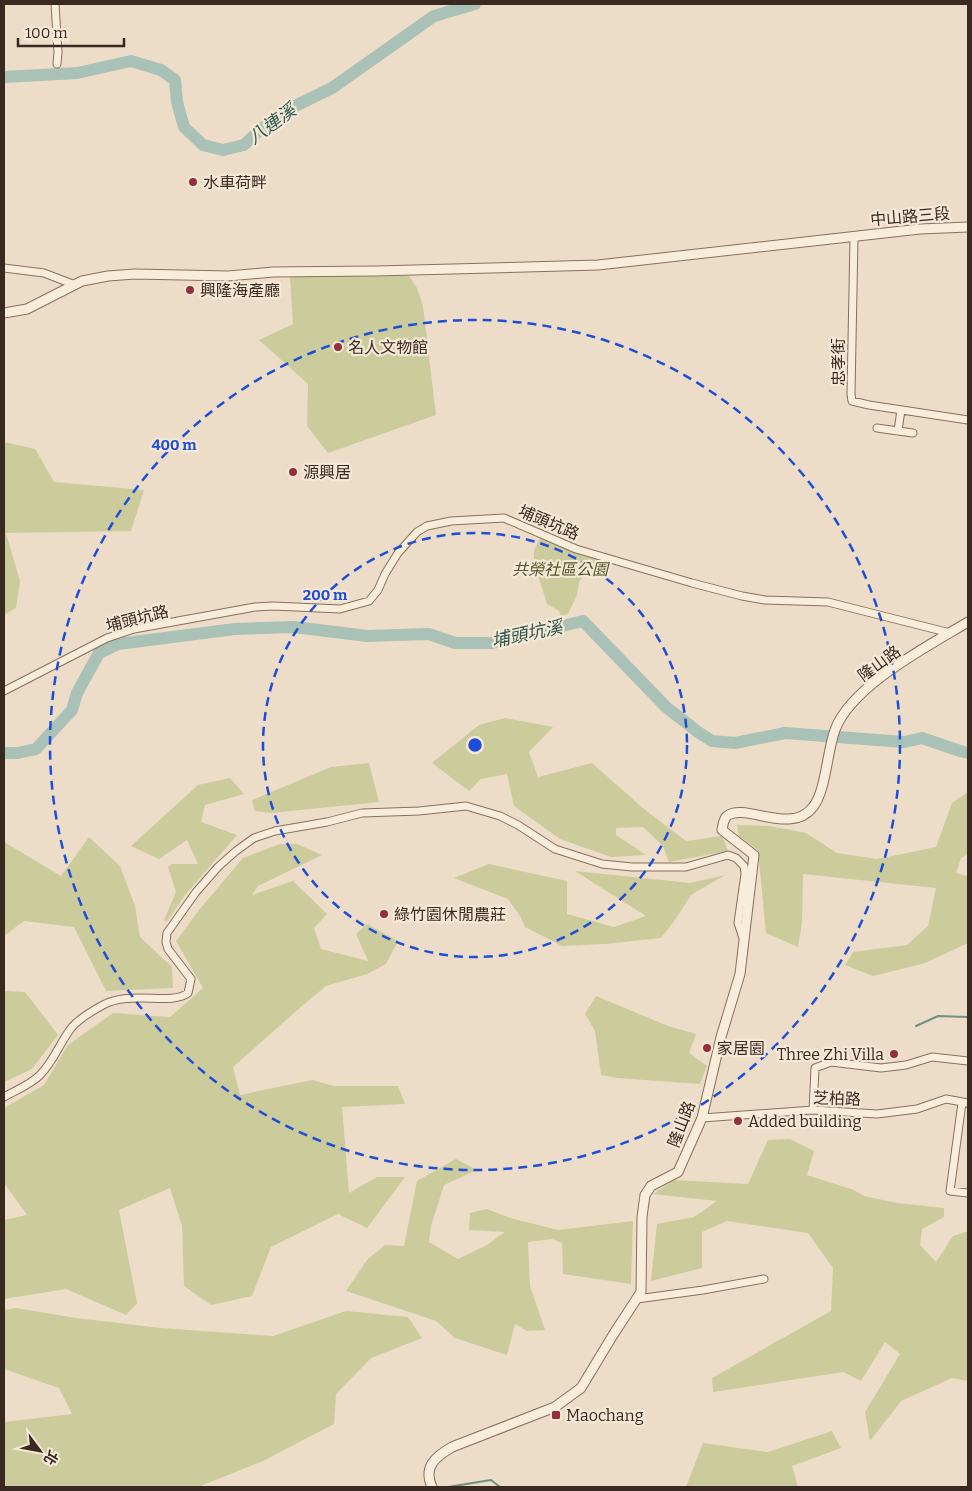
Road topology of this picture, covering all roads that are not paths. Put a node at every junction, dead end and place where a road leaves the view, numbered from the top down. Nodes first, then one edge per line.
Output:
1 (55, 4) edge
2 (57, 64) dead end
3 (968, 227) edge
4 (854, 236) junction
5 (4, 268) edge
6 (75, 285) junction
7 (4, 313) edge
8 (901, 410) junction
9 (968, 420) edge
10 (877, 428) dead end
11 (898, 431) junction
12 (913, 433) dead end
13 (968, 622) edge
14 (950, 633) junction
15 (4, 691) edge
16 (743, 938) junction
17 (968, 1061) edge
18 (4, 1097) edge
19 (965, 1103) edge
20 (813, 1110) junction
21 (702, 1118) junction
22 (968, 1193) edge
23 (764, 1279) dead end
24 (637, 1299) junction
25 (432, 1487) edge

1 - 2 street
3 - 4 street, 中山路三段
4 - 6 street, 中山路三段
4 - 8 street, 忠孝街
5 - 6 street
6 - 7 street, 中山路三段
8 - 9 street, 忠孝街
8 - 11 street
10 - 11 street
11 - 12 street
13 - 14 street, 隆山路
14 - 15 street, 埔頭坑路
14 - 16 street, 隆山路
16 - 18 street
16 - 21 street, 隆山路
17 - 20 street
19 - 20 street, 芝柏路
19 - 22 street
20 - 21 street, 芝柏路
21 - 24 street, 隆山路
23 - 24 street
24 - 25 street, 隆山路

